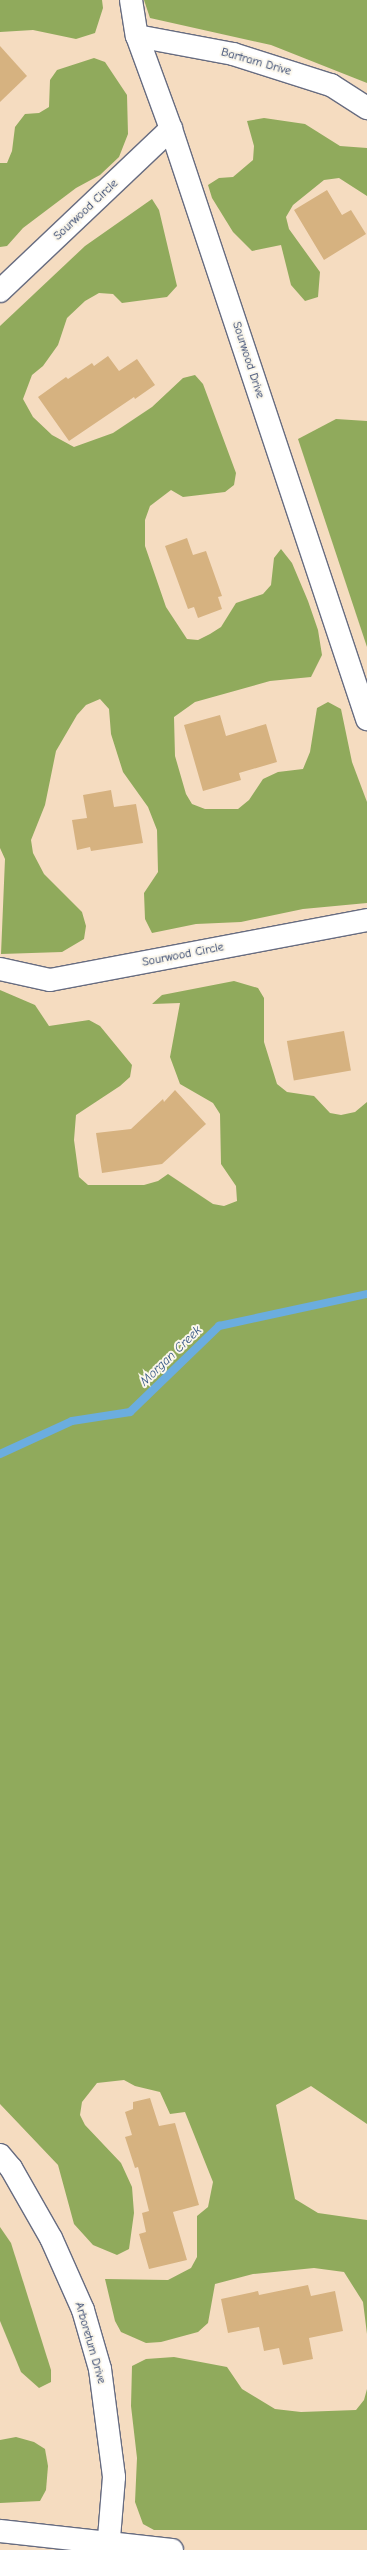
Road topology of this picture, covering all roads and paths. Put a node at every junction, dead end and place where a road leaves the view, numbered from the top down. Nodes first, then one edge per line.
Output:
1 (131, 0) edge
2 (137, 36) junction
3 (367, 108) edge
4 (171, 129) junction
5 (0, 291) edge
6 (367, 719) edge
7 (367, 920) edge
8 (0, 969) edge
9 (0, 2155) edge
10 (0, 2531) edge
11 (108, 2547) edge
12 (172, 2550) edge

1 - 2 street, Sourwood Drive
2 - 3 street, Bartram Drive
2 - 4 street, Sourwood Drive
4 - 5 street, Sourwood Circle
4 - 6 street, Sourwood Drive
7 - 8 street, Sourwood Circle
9 - 11 street, Arboretum Drive
10 - 11 street
11 - 12 street

